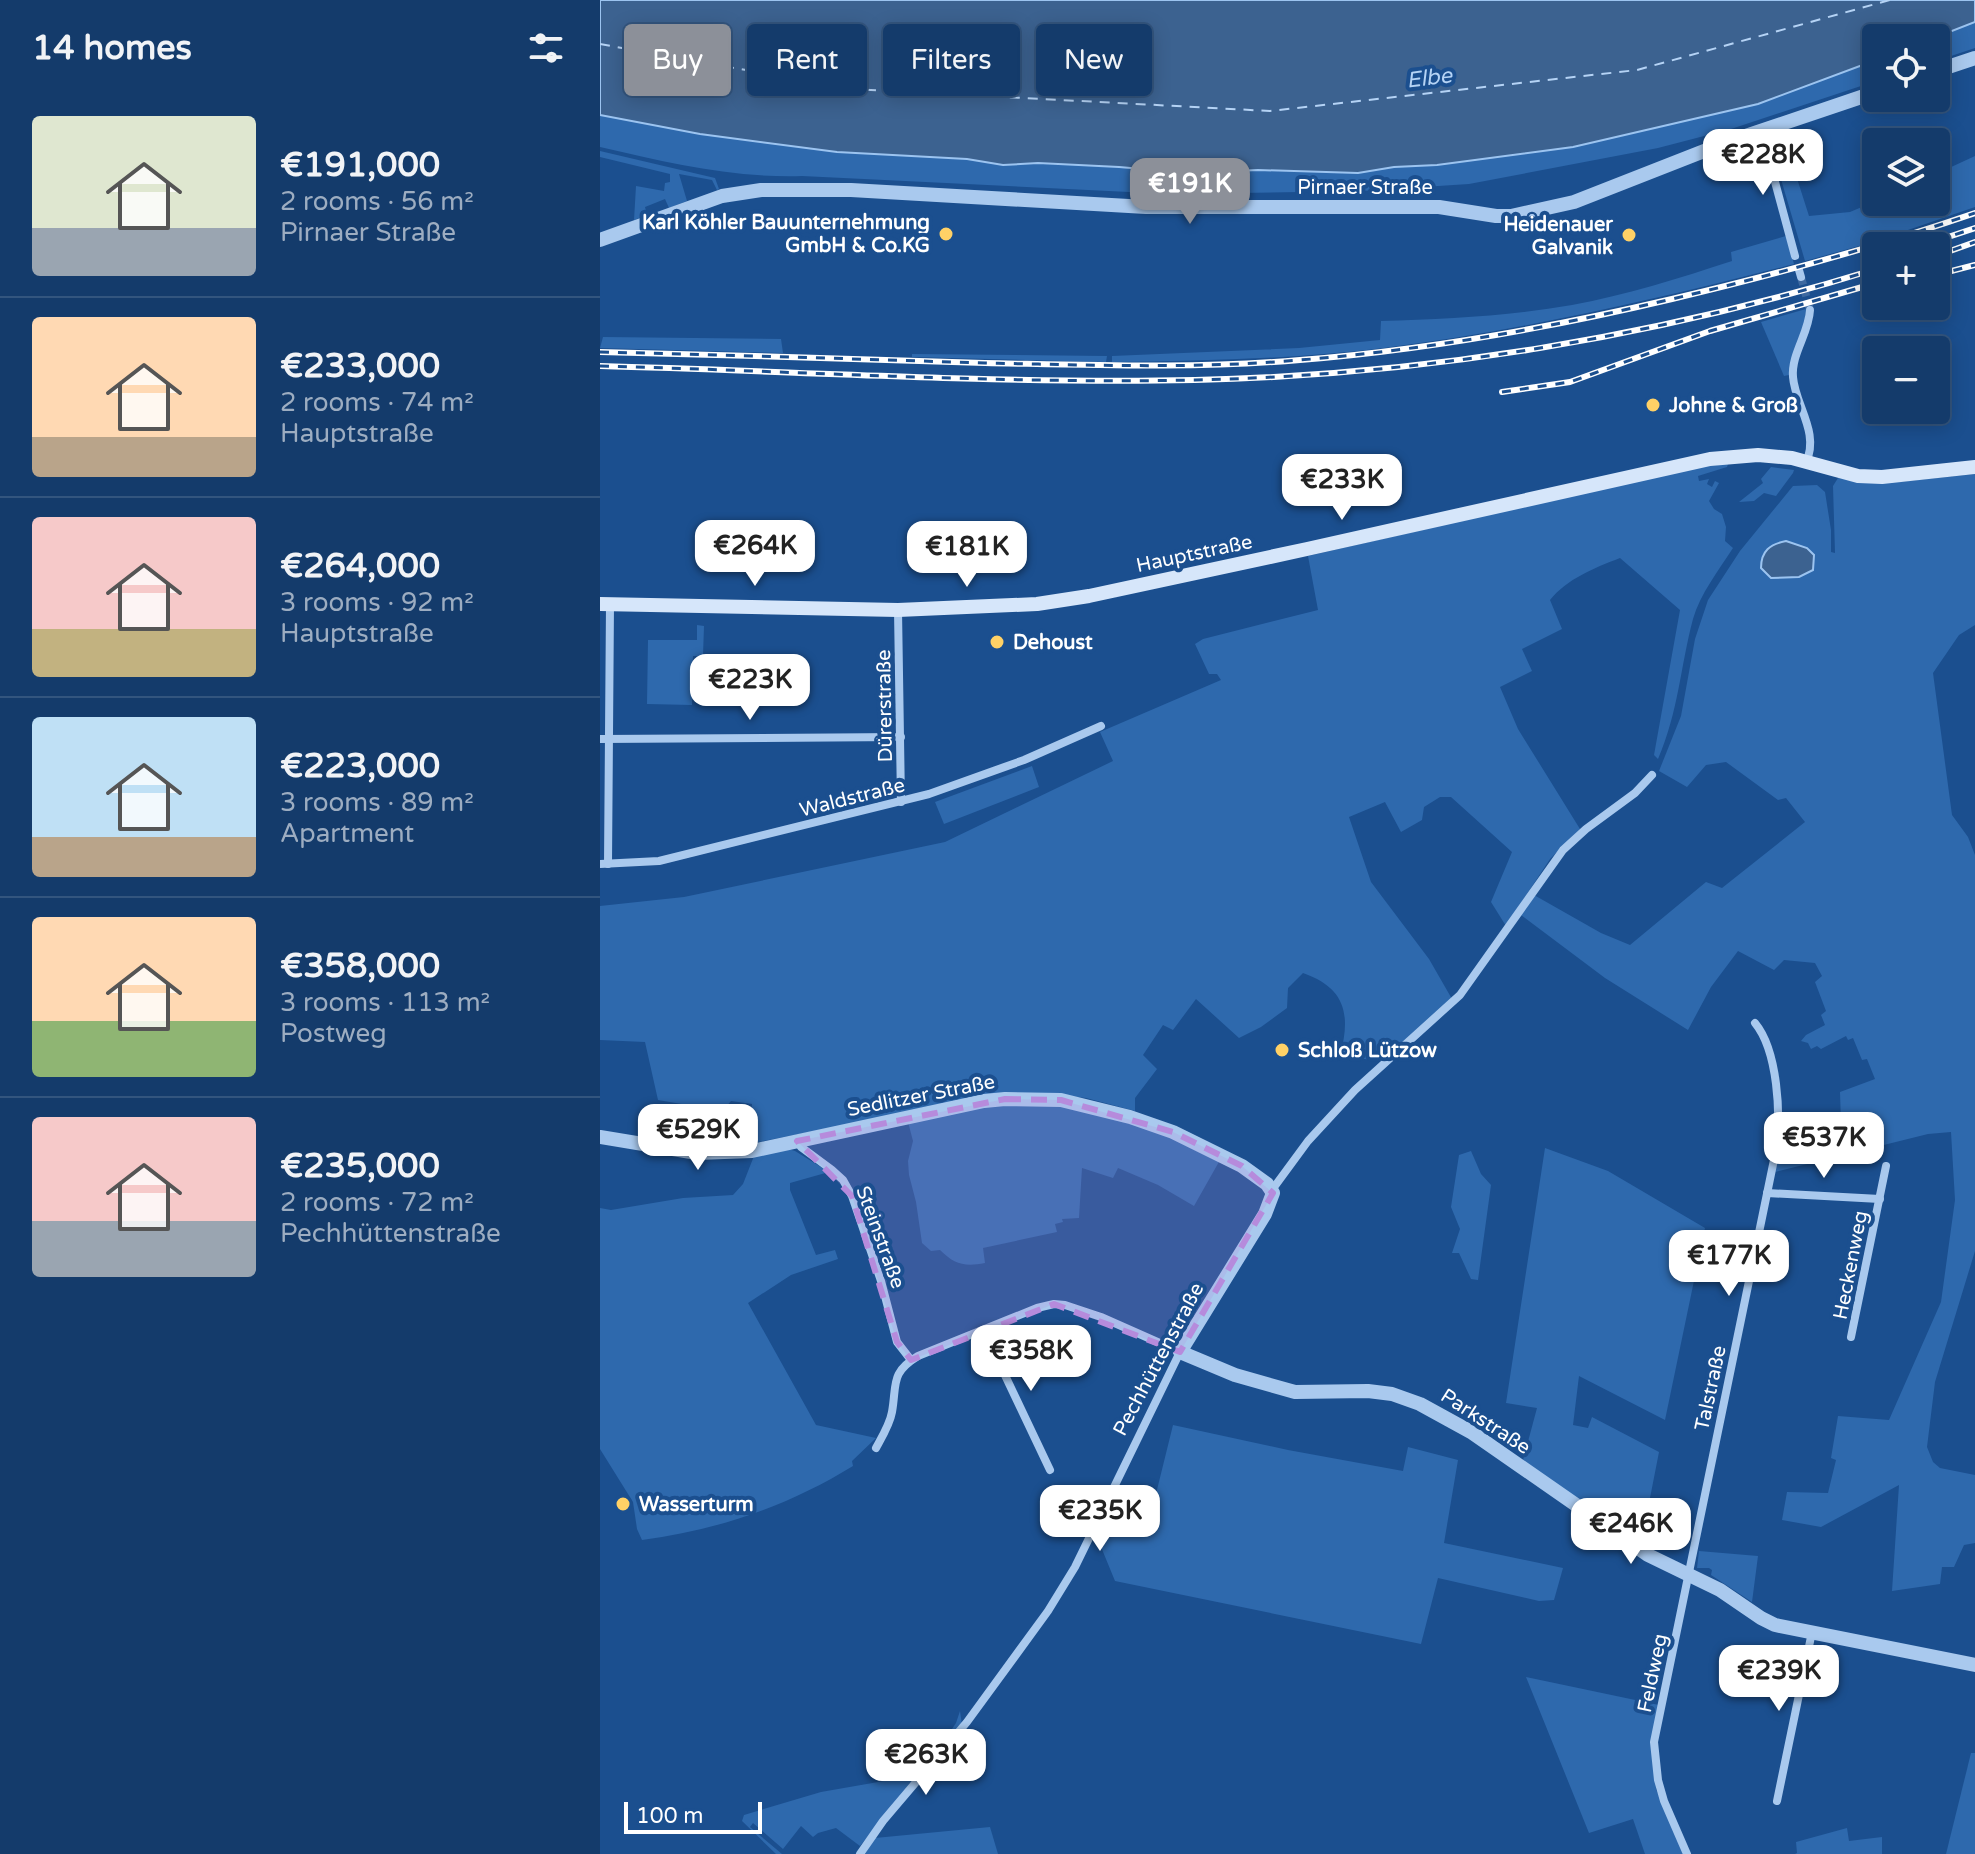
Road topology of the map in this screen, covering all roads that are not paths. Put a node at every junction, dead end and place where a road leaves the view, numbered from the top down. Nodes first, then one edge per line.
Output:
1 (1975, 58) edge
2 (1950, 66) edge
3 (1862, 97) edge
4 (1761, 130) junction
5 (600, 240) edge
6 (1795, 256) dead end
7 (1810, 310) tunnel mouth
8 (1806, 462) junction
9 (1975, 467) edge
10 (605, 604) edge
11 (898, 610) junction
12 (1101, 726) dead end
13 (901, 737) junction
14 (604, 739) edge
15 (1652, 775) dead end
16 (901, 802) junction
17 (604, 864) edge
18 (1755, 1023) dead end
19 (600, 1137) edge
20 (797, 1141) junction
21 (1886, 1166) dead end
22 (1272, 1193) junction
23 (1767, 1193) junction
24 (1880, 1199) junction
25 (984, 1331) junction
26 (1851, 1337) dead end
27 (1180, 1352) junction
28 (911, 1360) junction
29 (876, 1448) dead end
30 (1050, 1470) dead end
31 (1689, 1574) junction
32 (1812, 1632) junction
33 (1975, 1665) edge
34 (1777, 1801) dead end
35 (860, 1854) edge
36 (1687, 1854) edge

1 - 2 street
3 - 4 street, Pirnaer Straße
4 - 5 street, Pirnaer Straße
4 - 6 street
7 - 8 street
8 - 9 main road, Hauptstraße
8 - 11 main road, Hauptstraße
10 - 11 main road, Hauptstraße
10 - 14 street
11 - 13 street, Dürerstraße
12 - 16 street, Waldstraße
13 - 14 street
13 - 16 street, Dürerstraße
14 - 17 street
15 - 22 street, Pechhüttenstraße
16 - 17 street, Waldstraße
18 - 23 street, Talstraße
19 - 20 street, Sedlitzer Straße
20 - 22 street, Sedlitzer Straße
20 - 28 street, Steinstraße
21 - 24 street, Heckenweg
22 - 27 street, Pechhüttenstraße
23 - 24 street, Heckenweg
23 - 31 street, Talstraße
24 - 26 street, Heckenweg
25 - 27 street, Parkstraße
25 - 28 street, Parkstraße
25 - 30 street
27 - 31 street, Parkstraße
27 - 35 street, Pechhüttenstraße
28 - 29 street
31 - 32 street, Parkstraße
31 - 36 street, Feldweg
32 - 33 street, Parkstraße
32 - 34 street

